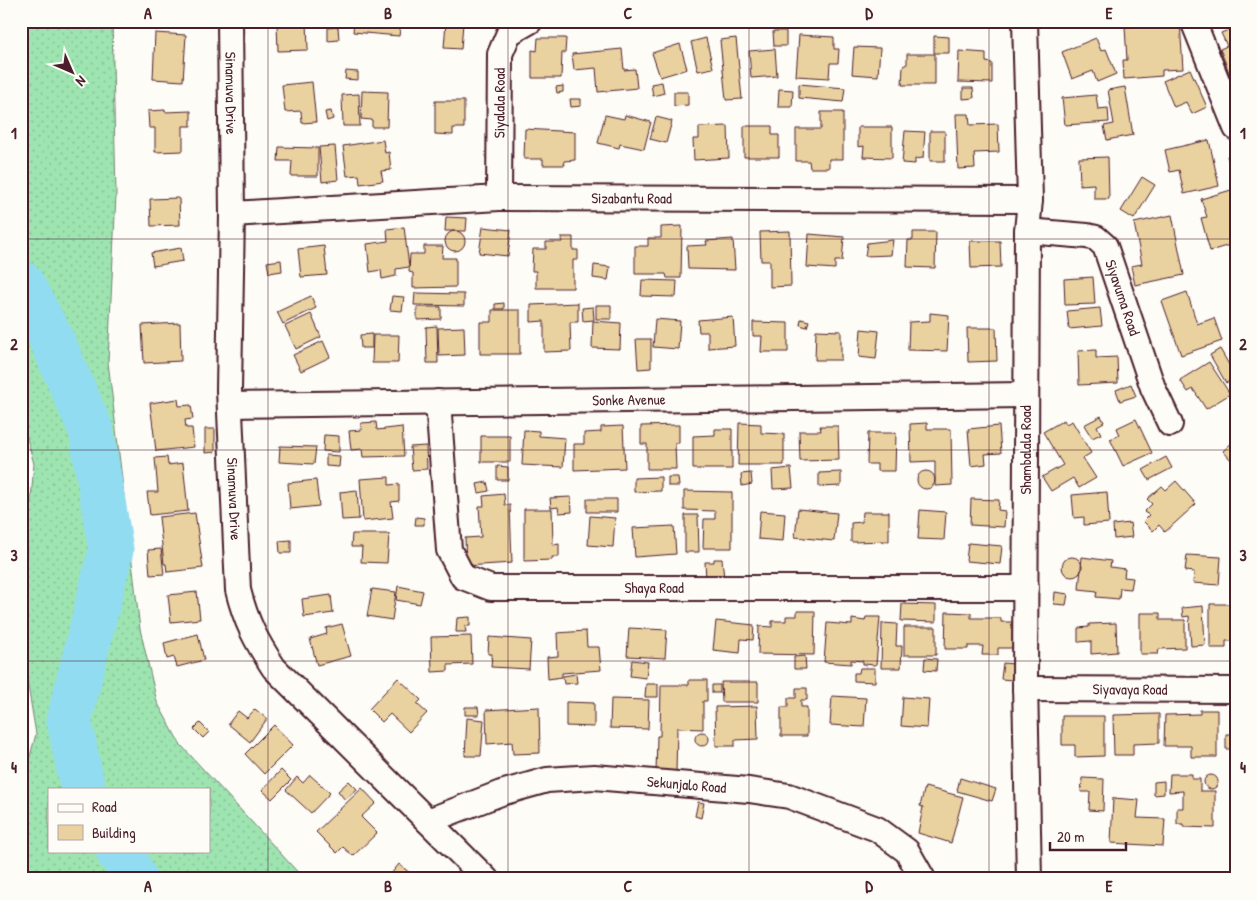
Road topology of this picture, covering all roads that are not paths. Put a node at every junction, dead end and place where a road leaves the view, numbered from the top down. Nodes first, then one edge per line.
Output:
1 (230, 21) edge
2 (530, 21) edge
3 (1025, 21) edge
4 (1193, 21) edge
5 (1236, 128) edge
6 (499, 198) junction
7 (1030, 200) junction
8 (232, 214) junction
9 (1027, 231) junction
10 (1026, 395) junction
11 (438, 402) junction
12 (231, 405) junction
13 (1170, 424) dead end
14 (1026, 588) junction
15 (1025, 689) junction
16 (1236, 690) edge
17 (428, 821) junction
18 (486, 879) edge
19 (923, 879) edge
20 (1029, 879) edge

1 - 8 street, Sinamuva Drive
2 - 6 street, Siyalala Road
3 - 7 street, Shambalala Road
4 - 5 street
6 - 7 street, Sizabantu Road
6 - 8 street, Sizabantu Road
7 - 9 street, Shambalala Road
8 - 12 street, Sinamuva Drive
9 - 10 street, Shambalala Road
9 - 13 street, Siyavuma Road
10 - 11 street, Sonke Avenue
10 - 14 street, Shambalala Road
11 - 12 street, Sonke Avenue
11 - 14 street, Shaya Road
12 - 17 street, Sinamuva Drive
14 - 15 street, Shambalala Road
15 - 16 street, Siyavaya Road
15 - 20 street, Shambalala Road
17 - 18 street, Sinamuva Drive
17 - 19 street, Sekunjalo Road

